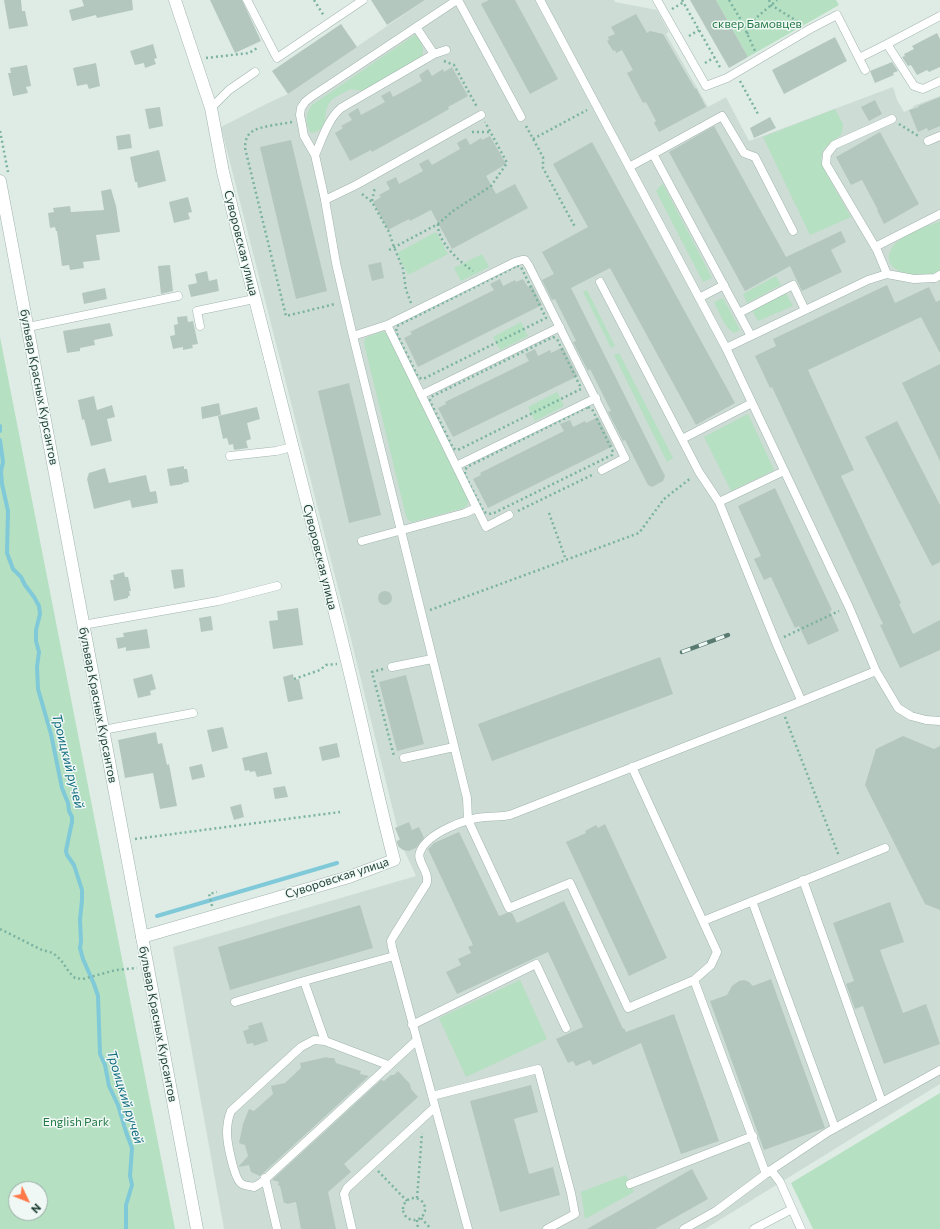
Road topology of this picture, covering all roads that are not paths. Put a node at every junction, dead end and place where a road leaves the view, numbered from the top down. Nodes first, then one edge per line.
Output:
1 (175, 0) edge
2 (247, 0) edge
3 (363, 0) edge
4 (457, 0) edge
5 (540, 0) edge
6 (657, 0) edge
7 (940, 16) edge
8 (416, 27) junction
9 (887, 44) junction
10 (446, 50) dead end
11 (434, 54) junction
12 (859, 58) junction
13 (865, 70) dead end
14 (255, 72) dead end
15 (940, 81) edge
16 (211, 108) junction
17 (481, 115) dead end
18 (521, 116) road end
19 (892, 119) road end
20 (940, 136) edge
21 (928, 141) road end
22 (653, 154) junction
23 (315, 155) junction
24 (629, 167) junction
25 (0, 181) edge
26 (325, 200) junction
27 (940, 214) edge
28 (793, 231) dead end
29 (875, 247) junction
30 (887, 274) junction
31 (940, 275) edge
32 (600, 282) dead end
33 (724, 285) junction
34 (178, 296) dead end
35 (699, 298) junction
36 (254, 299) junction
37 (805, 310) junction
38 (739, 313) junction
39 (386, 325) junction
40 (200, 326) dead end
41 (28, 327) junction
42 (560, 327) junction
43 (353, 336) junction
44 (751, 336) junction
45 (726, 348) junction
46 (421, 395) junction
47 (596, 398) junction
48 (752, 403) junction
49 (682, 439) junction
50 (292, 446) junction
51 (230, 456) dead end
52 (456, 466) junction
53 (602, 470) road end
54 (784, 471) junction
55 (719, 502) junction
56 (476, 508) junction
57 (509, 515) road end
58 (400, 531) junction
59 (362, 541) dead end
60 (277, 586) dead end
61 (83, 625) junction
62 (432, 659) junction
63 (392, 667) road end
64 (876, 671) junction
65 (801, 700) junction
66 (193, 713) dead end
67 (940, 721) edge
68 (103, 730) junction
69 (454, 747) junction
70 (404, 758) road end
71 (632, 767) junction
72 (468, 820) junction
73 (885, 848) dead end
74 (803, 880) junction
75 (752, 900) junction
76 (703, 921) junction
77 (142, 937) junction
78 (394, 956) junction
79 (694, 980) junction
80 (304, 981) junction
81 (235, 1002) dead end
82 (412, 1025) junction
83 (566, 1028) dead end
84 (416, 1040) junction
85 (324, 1041) junction
86 (388, 1065) junction
87 (940, 1070) edge
88 (432, 1096) junction
89 (882, 1102) junction
90 (435, 1107) junction
91 (836, 1128) junction
92 (753, 1136) junction
93 (769, 1172) junction
94 (266, 1178) junction
95 (630, 1184) dead end
96 (792, 1209) junction
97 (197, 1229) edge
98 (277, 1229) edge
99 (352, 1229) edge
100 (468, 1229) edge
101 (547, 1229) edge
102 (684, 1229) edge
103 (754, 1229) edge
104 (801, 1229) edge

1 - 16 street, Суворовская улица
2 - 3 lane
4 - 8 lane
4 - 18 lane
5 - 24 lane
6 - 12 lane
7 - 9 lane
8 - 11 lane
8 - 23 lane
9 - 12 lane
9 - 15 lane
10 - 11 lane
11 - 23 lane
12 - 13 lane
14 - 16 lane
16 - 36 street, Суворовская улица
17 - 26 lane
19 - 29 lane
20 - 21 lane
22 - 24 lane
22 - 28 lane
22 - 33 lane
23 - 26 lane
24 - 35 lane
25 - 41 street, бульвар Красных Курсантов
26 - 43 lane
27 - 29 lane
29 - 30 lane
30 - 31 lane
30 - 37 lane
32 - 49 lane
33 - 35 lane
33 - 38 lane
34 - 41 lane
35 - 45 lane
36 - 40 lane
36 - 50 street, Суворовская улица
37 - 38 lane
37 - 44 lane
38 - 44 lane
39 - 42 lane
39 - 43 lane
39 - 46 lane
41 - 61 street, бульвар Красных Курсантов
42 - 46 lane
42 - 47 lane
43 - 58 lane
44 - 45 lane
45 - 48 lane
46 - 52 lane
47 - 52 lane
47 - 53 lane
48 - 49 lane
48 - 54 lane
49 - 55 lane
50 - 51 lane
50 - 77 street, Суворовская улица
52 - 56 lane
54 - 55 lane
54 - 64 lane
55 - 65 lane
56 - 57 lane
56 - 58 lane
58 - 59 lane
58 - 62 lane
60 - 61 lane
61 - 68 street, бульвар Красных Курсантов
62 - 63 lane
62 - 69 lane
64 - 65 lane
64 - 67 lane
65 - 71 lane
66 - 68 lane
68 - 77 street, бульвар Красных Курсантов
69 - 70 lane
69 - 72 lane
71 - 72 lane
71 - 76 lane
72 - 78 lane
72 - 79 lane
73 - 74 lane
74 - 75 lane
74 - 89 lane
75 - 76 lane
75 - 91 lane
76 - 79 lane
77 - 97 street, бульвар Красных Курсантов
78 - 80 lane
78 - 82 lane
79 - 92 lane
80 - 81 lane
80 - 85 lane
82 - 83 lane
82 - 84 lane
84 - 86 lane
84 - 88 lane
85 - 86 lane
85 - 94 lane
86 - 94 lane
87 - 89 lane
88 - 90 lane
88 - 101 lane
89 - 91 lane
90 - 99 lane
90 - 100 lane
91 - 93 lane
92 - 93 lane
92 - 95 lane
93 - 96 lane
93 - 102 lane
94 - 98 lane
96 - 103 lane
96 - 104 lane

